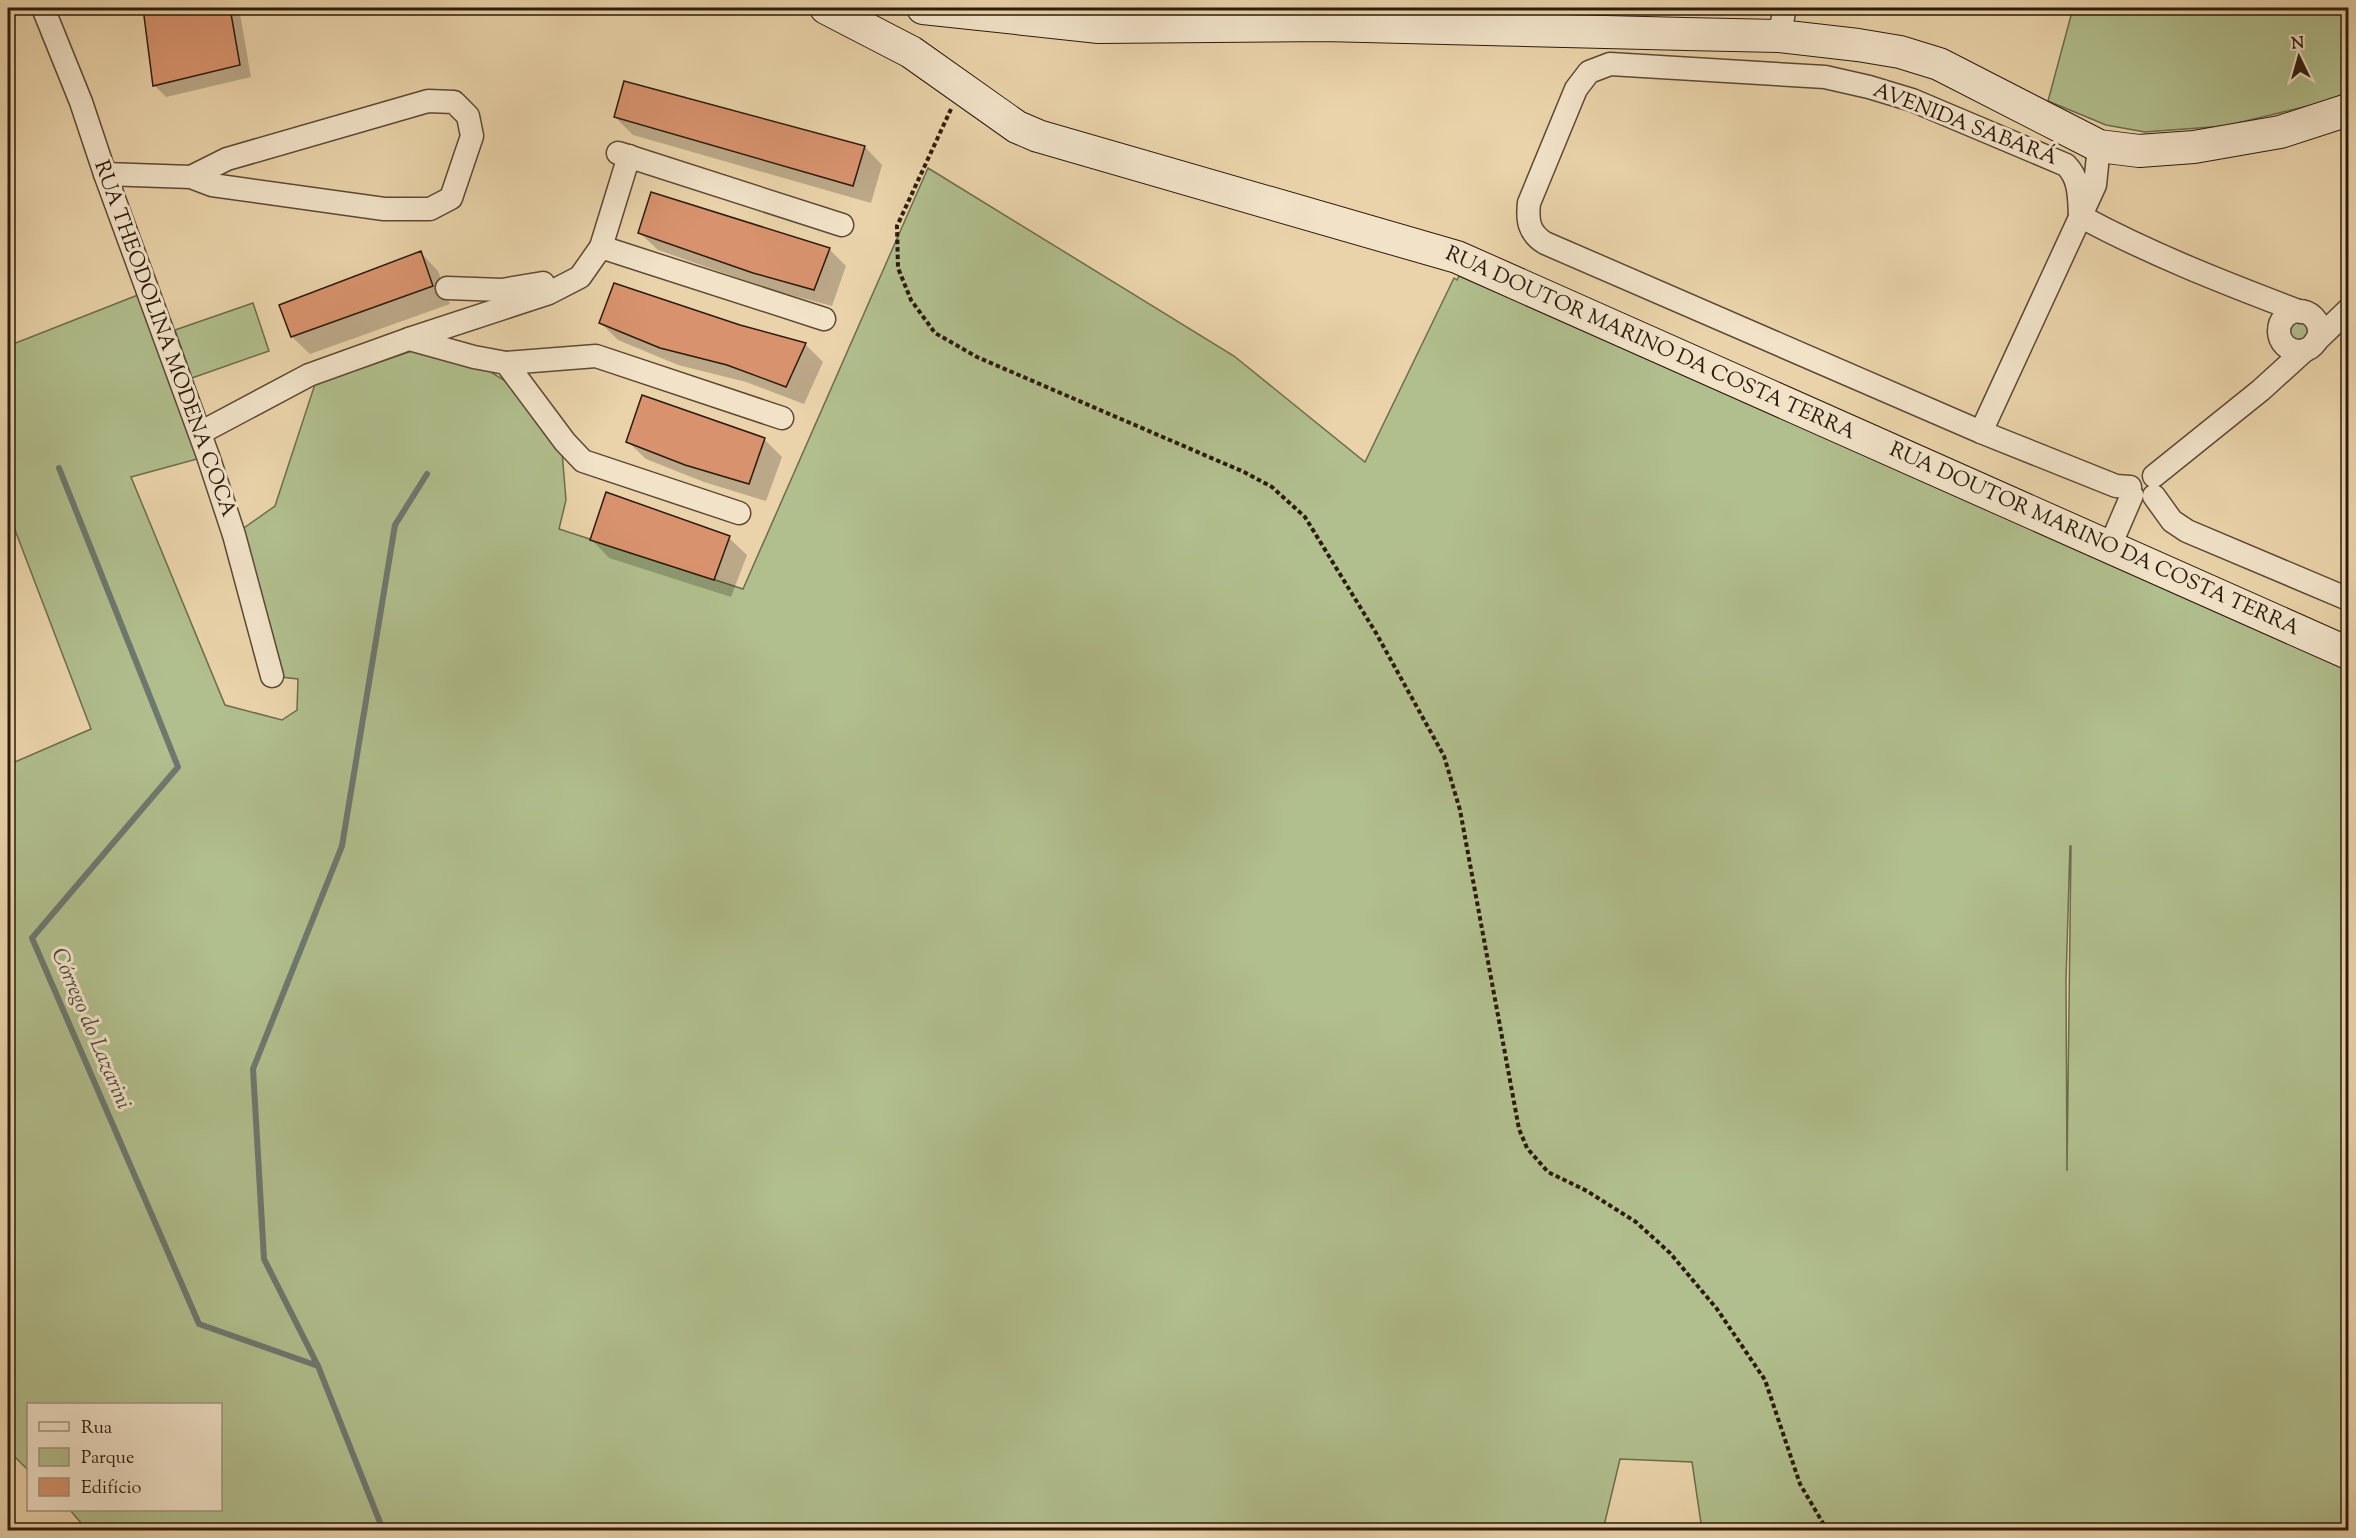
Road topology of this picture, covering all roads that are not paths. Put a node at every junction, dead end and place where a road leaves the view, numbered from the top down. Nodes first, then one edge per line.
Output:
1 (43, 8) edge
2 (826, 8) edge
3 (872, 8) edge
4 (923, 8) edge
5 (1782, 22) edge
6 (911, 52) junction
7 (2349, 110) edge
8 (2099, 146) junction
9 (105, 174) junction
10 (190, 177) junction
11 (2080, 216) junction
12 (842, 225) dead end
13 (601, 247) junction
14 (580, 277) junction
15 (447, 288) dead end
16 (2240, 289) junction
17 (2349, 304) edge
18 (2349, 310) edge
19 (2306, 313) junction
20 (824, 319) dead end
21 (2280, 333) junction
22 (409, 339) junction
23 (2310, 346) junction
24 (506, 363) junction
25 (2262, 390) junction
26 (782, 418) dead end
27 (1981, 432) junction
28 (200, 433) junction
29 (2143, 489) junction
30 (739, 513) dead end
31 (2110, 546) junction
32 (2349, 598) edge
33 (2349, 653) edge
34 (272, 676) dead end

1 - 9 street, RUA THEODOLINA MODENA COCA
2 - 6 main road, RUA DOUTOR MARINO DA COSTA TERRA
3 - 6 main road, RUA DOUTOR MARINO DA COSTA TERRA
4 - 5 main road
5 - 8 main road
6 - 31 main road, RUA DOUTOR MARINO DA COSTA TERRA
7 - 8 main road
8 - 11 street
9 - 10 street
9 - 28 street, RUA THEODOLINA MODENA COCA
10 - 10 street
11 - 16 street
11 - 27 street
11 - 27 street, AVENIDA SABARÁ
12 - 13 street
13 - 14 street
13 - 20 street
14 - 15 street
14 - 22 street
16 - 19 street
16 - 21 street
17 - 19 street
18 - 23 street
19 - 21 street
19 - 23 street
21 - 23 street
21 - 25 street
22 - 24 street
22 - 28 street
23 - 25 street
24 - 26 street
24 - 30 street
25 - 29 street
27 - 29 street
28 - 34 street, RUA THEODOLINA MODENA COCA
29 - 31 street
29 - 32 street
31 - 33 main road, RUA DOUTOR MARINO DA COSTA TERRA

